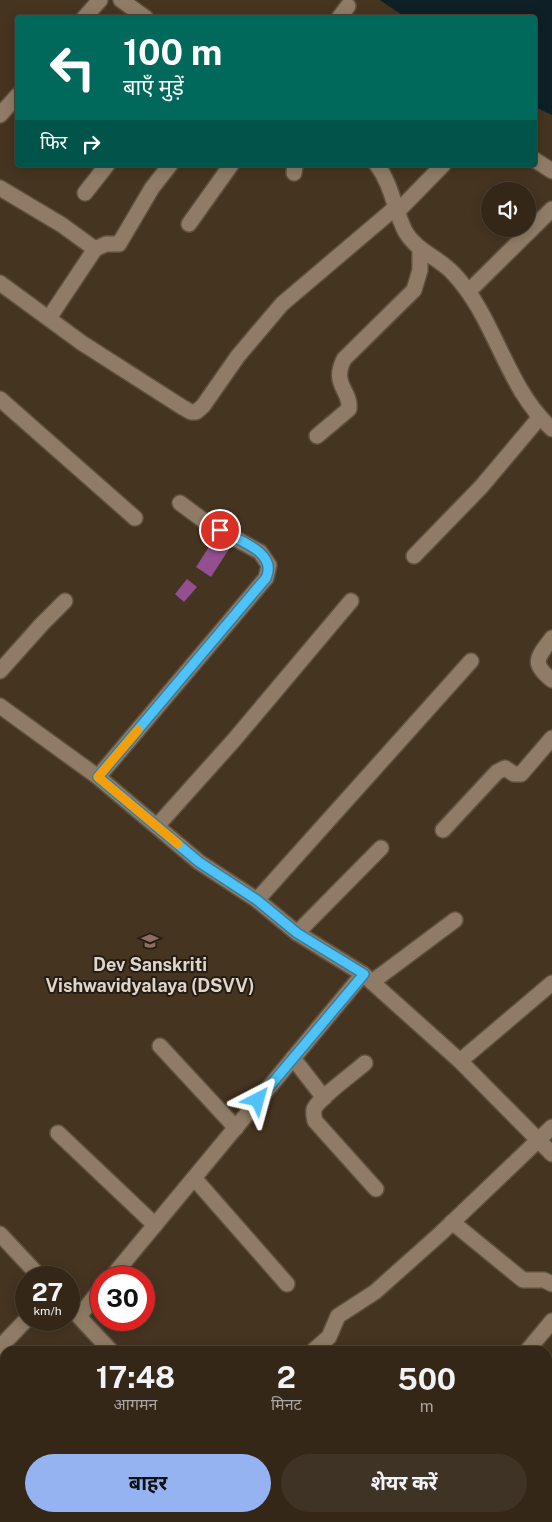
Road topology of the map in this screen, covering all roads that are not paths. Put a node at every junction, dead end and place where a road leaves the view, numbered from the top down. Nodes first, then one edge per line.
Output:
1 (100, 0) edge
2 (121, 0) edge
3 (87, 15) edge
4 (142, 15) edge
5 (15, 98) edge
6 (0, 115) edge
7 (537, 161) edge
8 (105, 167) edge
9 (168, 167) edge
10 (230, 167) edge
11 (378, 167) edge
12 (441, 167) edge
13 (552, 171) edge
14 (0, 188) edge
15 (84, 193) dead end
16 (552, 209) edge
17 (396, 210) junction
18 (189, 224) dead end
19 (420, 248) junction
20 (95, 249) junction
21 (0, 283) edge
22 (469, 291) junction
23 (48, 318) junction
24 (0, 399) edge
25 (540, 417) junction
26 (552, 429) edge
27 (317, 436) dead end
28 (180, 503) dead end
29 (135, 518) dead end
30 (414, 556) dead end
31 (65, 601) dead end
32 (351, 601) dead end
33 (552, 638) edge
34 (471, 661) dead end
35 (0, 671) edge
36 (552, 680) edge
37 (0, 706) edge
38 (552, 738) edge
39 (98, 777) junction
40 (158, 826) junction
41 (443, 830) dead end
42 (381, 848) dead end
43 (257, 900) junction
44 (455, 920) dead end
45 (297, 933) junction
46 (368, 978) junction
47 (552, 983) edge
48 (160, 1046) dead end
49 (293, 1058) junction
50 (460, 1061) junction
51 (366, 1063) dead end
52 (324, 1098) junction
53 (552, 1126) edge
54 (236, 1128) junction
55 (58, 1133) dead end
56 (538, 1141) junction
57 (552, 1154) edge
58 (194, 1178) junction
59 (376, 1189) dead end
60 (452, 1222) junction
61 (155, 1225) junction
62 (0, 1234) edge
63 (30, 1266) edge
64 (121, 1266) edge
65 (287, 1284) dead end
66 (552, 1284) edge
67 (90, 1298) edge
68 (80, 1306) edge
69 (80, 1317) edge
70 (552, 1322) edge
71 (15, 1331) edge
72 (1, 1346) edge
73 (106, 1346) edge
74 (319, 1346) edge
75 (531, 1346) edge

1 - 3 street
2 - 4 street
5 - 6 street
7 - 13 street
8 - 15 street
9 - 20 street
10 - 18 street
11 - 17 street
12 - 17 street
14 - 20 street
16 - 22 street
17 - 19 street
17 - 23 street
19 - 22 street
19 - 27 street
20 - 23 street
21 - 23 street
22 - 25 street
24 - 29 street
25 - 26 street
25 - 30 street
28 - 39 street
31 - 35 street
32 - 40 street
33 - 36 street
34 - 43 street
37 - 39 street
38 - 41 street
39 - 40 street
40 - 43 street
42 - 45 street
43 - 45 street
44 - 46 street
45 - 46 street
46 - 49 street
46 - 50 street
47 - 50 street
48 - 54 street
49 - 52 street
49 - 54 street
50 - 56 street
51 - 52 street
52 - 59 street
53 - 56 street
54 - 58 street
55 - 61 street
56 - 57 street
56 - 60 street
58 - 61 street
58 - 65 street
60 - 66 street
60 - 74 street
61 - 64 street
62 - 63 street
67 - 68 street
69 - 73 street
70 - 75 street
71 - 72 street

